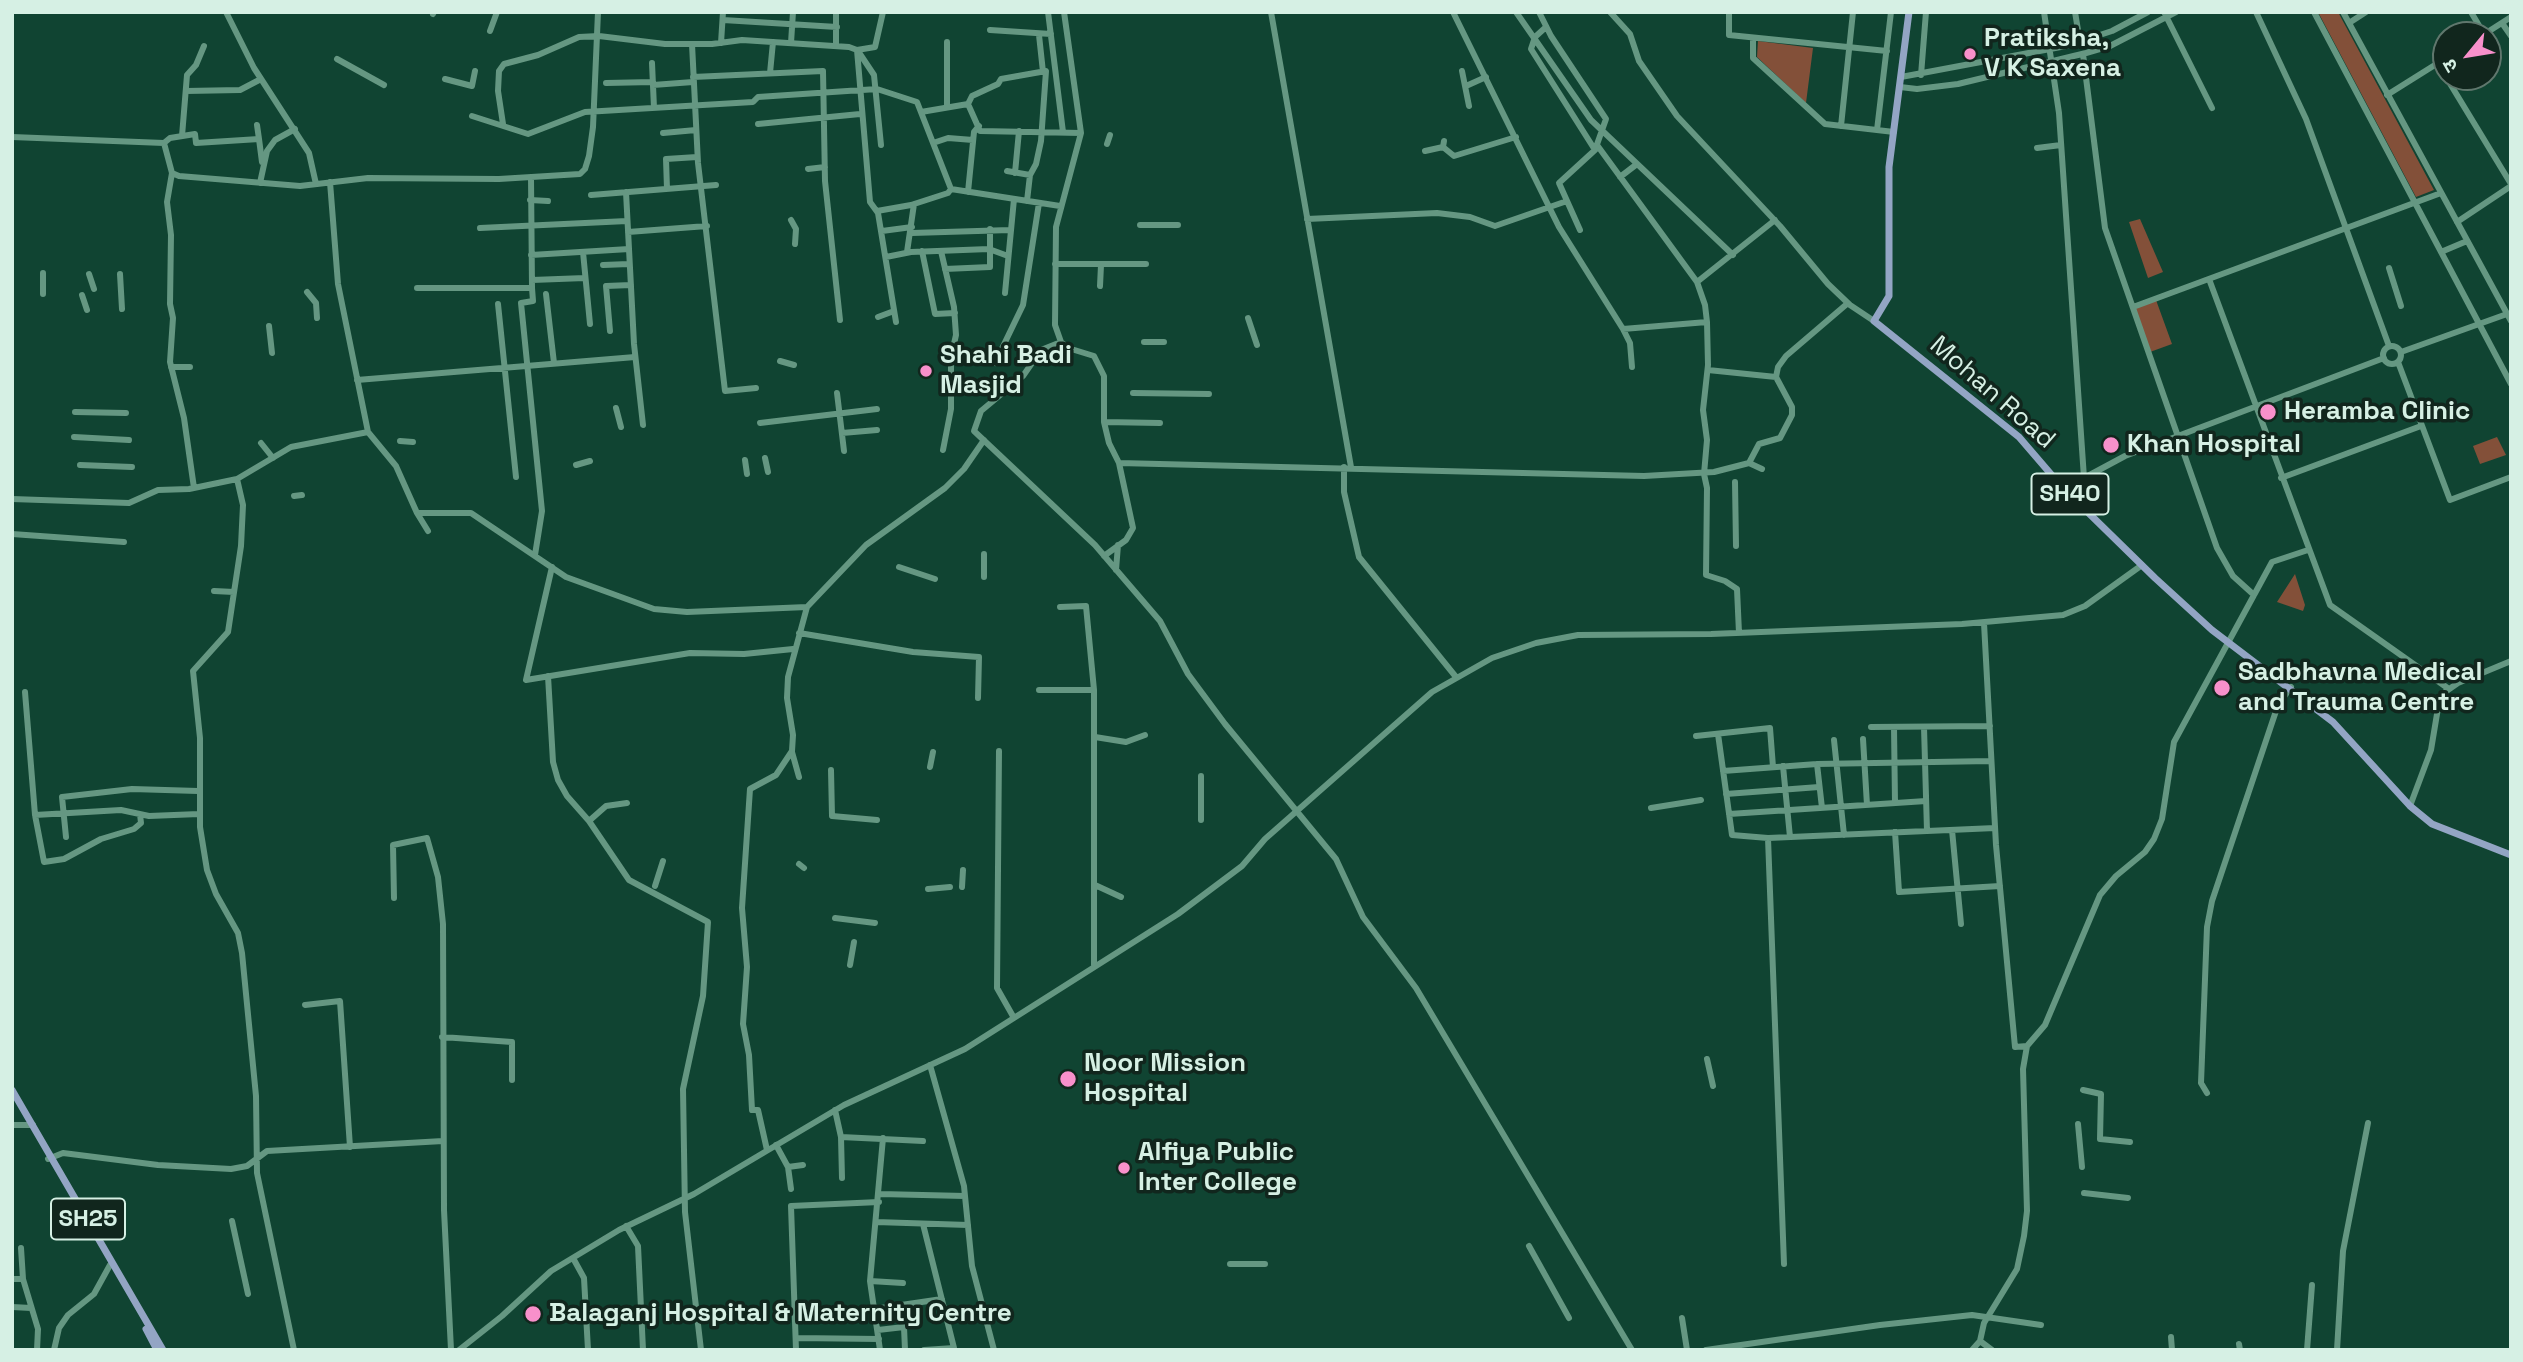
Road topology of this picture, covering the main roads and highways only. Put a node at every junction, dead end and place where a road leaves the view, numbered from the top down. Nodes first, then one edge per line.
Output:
1 (1909, 12) edge
2 (2511, 855) edge
3 (12, 1090) edge
4 (12, 1098) edge
5 (30, 1125) junction
6 (49, 1157) junction
7 (157, 1350) edge
8 (163, 1350) edge

1 - 2 main road, Mohan Road / SH40
3 - 5 main road, SH25
4 - 5 main road, SH25
5 - 6 main road, SH25
6 - 7 main road, SH25
6 - 8 main road, SH25

